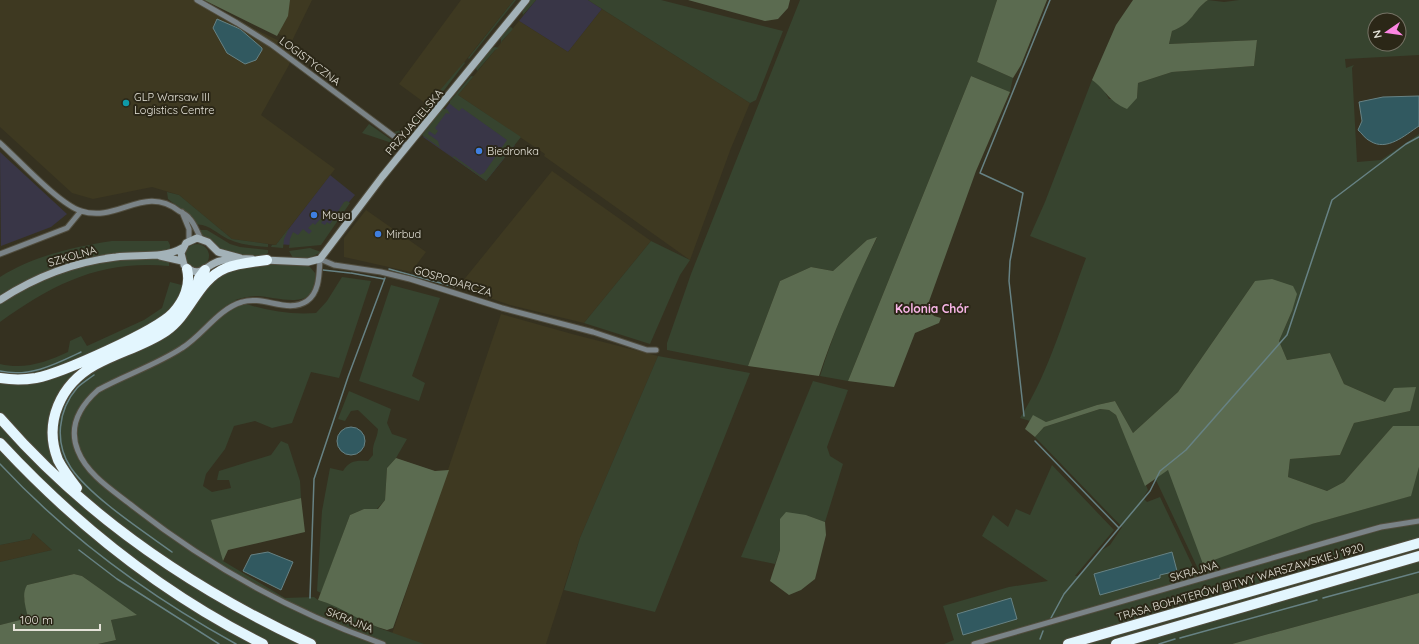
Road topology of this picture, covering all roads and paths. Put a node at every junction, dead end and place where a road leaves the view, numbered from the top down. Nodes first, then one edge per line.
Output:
1 (197, 0) edge
2 (526, 0) edge
3 (0, 143) edge
4 (407, 146) junction
5 (81, 211) junction
6 (182, 212) junction
7 (201, 239) junction
8 (189, 240) junction
9 (182, 248) junction
10 (213, 248) junction
11 (0, 254) edge
12 (156, 255) junction
13 (240, 258) junction
14 (320, 259) junction
15 (267, 260) junction
16 (185, 265) junction
17 (208, 267) junction
18 (0, 300) edge
19 (193, 301) junction
20 (656, 350) dead end
21 (0, 378) edge
22 (0, 418) edge
23 (0, 443) edge
24 (90, 506) junction
25 (1419, 521) edge
26 (1419, 543) edge
27 (1419, 556) edge
28 (263, 644) edge
29 (311, 644) edge
30 (384, 644) edge
31 (974, 644) edge
32 (1068, 644) edge
33 (1116, 644) edge

1 - 4 street, LOGISTYCZNA
2 - 4 street, PRZYJACIELSKA
3 - 5 street
4 - 14 street, PRZYJACIELSKA
5 - 6 street
5 - 11 street
6 - 7 street
6 - 8 street
7 - 8 street
7 - 10 street, GOSPODARCZA
8 - 9 street
9 - 12 street, SZKOLNA
9 - 16 street
10 - 13 street, GOSPODARCZA
10 - 17 street
12 - 16 street, SZKOLNA
12 - 18 street, SZKOLNA
13 - 15 street, GOSPODARCZA
13 - 17 street, GOSPODARCZA
14 - 15 street, GOSPODARCZA
14 - 20 street, GOSPODARCZA
14 - 30 street, SKRAJNA
15 - 19 highway
16 - 17 street, GOSPODARCZA
16 - 21 highway
17 - 19 highway
19 - 24 highway
22 - 24 highway
23 - 28 highway
24 - 29 highway
25 - 31 street, SKRAJNA
26 - 32 highway, TRASA BOHATERÓW BITWY WARSZAWSKIEJ 1920
27 - 33 highway

